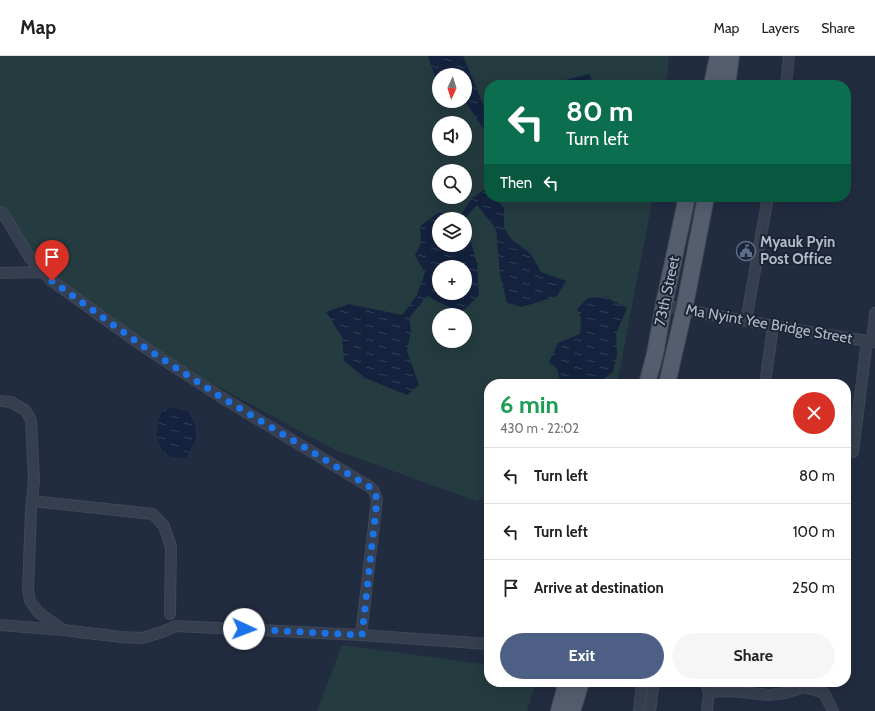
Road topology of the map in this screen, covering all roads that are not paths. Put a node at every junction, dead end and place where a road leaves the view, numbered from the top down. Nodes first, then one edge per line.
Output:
1 (718, 56) edge
2 (731, 56) edge
3 (789, 56) edge
4 (713, 80) edge
5 (728, 80) edge
6 (787, 80) edge
7 (686, 202) edge
8 (705, 202) edge
9 (767, 202) edge
10 (0, 212) edge
11 (42, 272) junction
12 (0, 273) edge
13 (664, 304) junction
14 (684, 310) junction
15 (875, 313) edge
16 (746, 321) junction
17 (773, 326) junction
18 (871, 342) edge
19 (648, 379) edge
20 (668, 379) edge
21 (766, 379) edge
22 (0, 401) edge
23 (853, 452) dead end
24 (32, 501) junction
25 (170, 614) dead end
26 (0, 625) edge
27 (63, 630) junction
28 (362, 635) junction
29 (484, 644) edge
30 (566, 687) edge
31 (579, 687) edge
32 (641, 687) edge
33 (653, 687) edge
34 (707, 687) edge
35 (709, 692) junction
36 (559, 711) edge
37 (572, 711) edge
38 (639, 711) edge
39 (650, 711) edge
40 (707, 711) edge
41 (833, 711) edge

1 - 4 main road
2 - 5 main road
3 - 6 street
7 - 13 main road, 73th Street
8 - 14 main road, 73th Street
9 - 16 street
10 - 11 street
11 - 12 street
11 - 28 street
13 - 14 street, Ma Nyint Yee Bridge Street
13 - 19 main road, 73th Street
14 - 16 street, Ma Nyint Yee Bridge Street
14 - 20 main road, 73th Street
15 - 18 street
16 - 17 street, Ma Nyint Yee Bridge Street
17 - 18 street, Ma Nyint Yee Bridge Street
17 - 21 street
18 - 23 street
22 - 24 street
24 - 25 street
24 - 27 street
26 - 27 street
27 - 28 street
28 - 29 street
30 - 36 main road
31 - 37 main road
32 - 38 street
33 - 39 street
34 - 35 street
35 - 40 street
35 - 41 street

